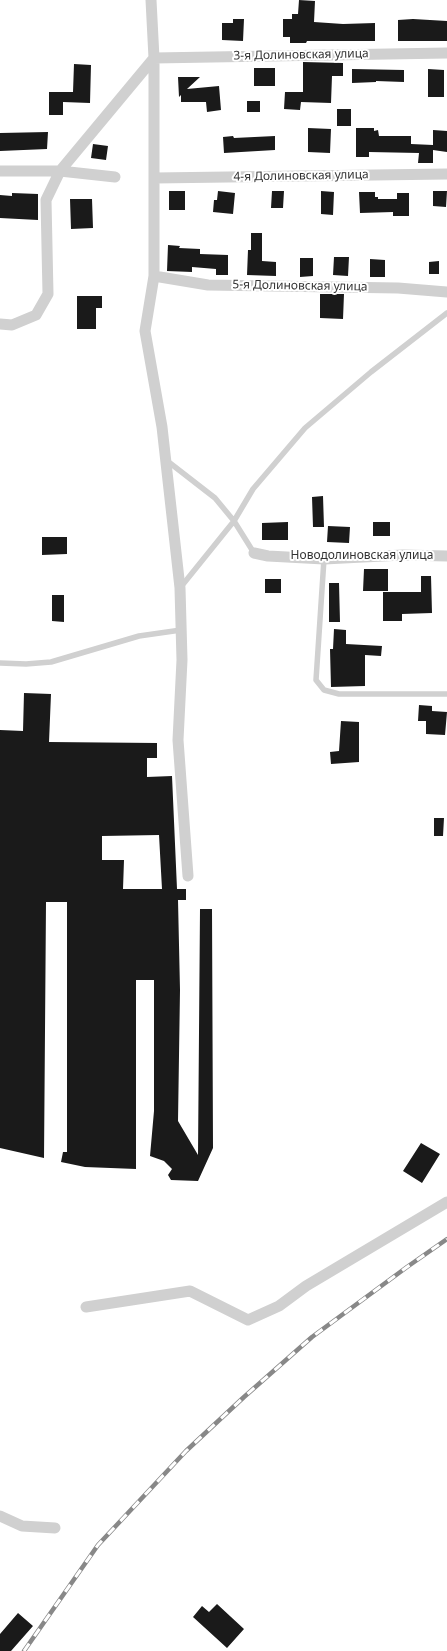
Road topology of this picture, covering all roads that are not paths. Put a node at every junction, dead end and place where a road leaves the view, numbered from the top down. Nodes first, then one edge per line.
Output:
1 (151, 0) edge
2 (447, 53) edge
3 (154, 58) junction
4 (0, 171) edge
5 (60, 171) junction
6 (447, 174) edge
7 (115, 177) dead end
8 (155, 178) junction
9 (154, 276) junction
10 (447, 292) edge
11 (447, 313) edge
12 (0, 324) edge
13 (166, 460) junction
14 (234, 521) junction
15 (254, 553) joint
16 (447, 556) edge
17 (324, 559) junction
18 (180, 588) junction
19 (181, 630) junction
20 (0, 663) edge
21 (447, 694) edge
22 (188, 876) dead end
23 (447, 1202) edge
24 (86, 1307) dead end
25 (0, 1516) edge
26 (55, 1528) dead end

1 - 3 street
2 - 3 street, 3-я Долиновская улица
3 - 5 street
3 - 8 street
4 - 5 street
5 - 7 street
5 - 12 street
6 - 8 street, 4-я Долиновская улица
8 - 9 street
9 - 10 street, 5-я Долиновская улица
9 - 13 street
11 - 14 lane
13 - 14 lane
13 - 18 street
14 - 15 lane
14 - 18 lane
15 - 17 street, Новодолиновская улица
16 - 17 street, Новодолиновская улица
17 - 21 lane
18 - 19 street
19 - 20 lane
19 - 22 street
23 - 24 street
25 - 26 street

